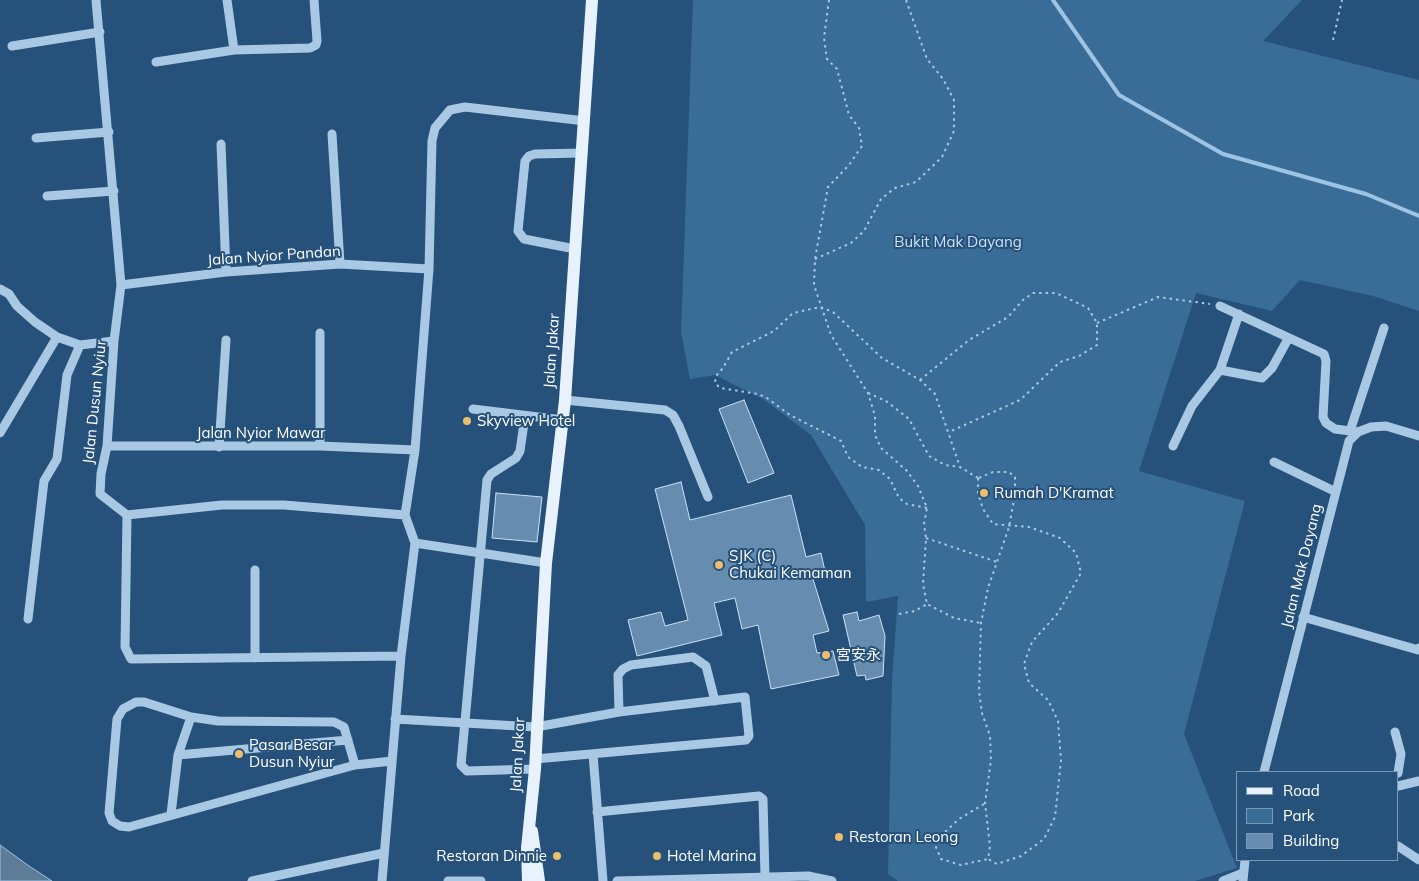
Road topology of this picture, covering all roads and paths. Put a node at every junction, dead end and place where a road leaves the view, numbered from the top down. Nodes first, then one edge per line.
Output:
1 (96, 0) edge
2 (227, 0) edge
3 (314, 0) edge
4 (592, 0) edge
5 (829, 0) edge
6 (906, 0) edge
7 (1342, 0) edge
8 (100, 32) junction
9 (1333, 40) dead end
10 (12, 46) dead end
11 (234, 50) junction
12 (156, 62) dead end
13 (585, 121) junction
14 (109, 132) junction
15 (332, 134) dead end
16 (36, 138) dead end
17 (221, 144) dead end
18 (582, 153) junction
19 (114, 190) junction
20 (47, 196) dead end
21 (575, 248) junction
22 (815, 259) junction
23 (340, 264) junction
24 (429, 269) junction
25 (226, 272) junction
26 (121, 285) junction
27 (0, 289) edge
28 (1220, 306) joint
29 (820, 307) junction
30 (1239, 314) junction
31 (1096, 323) junction
32 (1384, 328) dead end
33 (320, 332) dead end
34 (57, 336) junction
35 (1288, 339) junction
36 (226, 340) dead end
37 (114, 341) junction
38 (80, 346) junction
39 (1220, 370) junction
40 (920, 380) junction
41 (868, 393) junction
42 (565, 400) junction
43 (473, 409) dead end
44 (525, 416) junction
45 (563, 420) junction
46 (0, 432) edge
47 (949, 432) junction
48 (1354, 432) junction
49 (1419, 436) edge
50 (107, 446) junction
51 (320, 446) junction
52 (1173, 446) dead end
53 (219, 447) junction
54 (415, 450) junction
55 (1274, 462) dead end
56 (960, 467) junction
57 (978, 478) junction
58 (1334, 491) junction
59 (708, 497) dead end
60 (927, 508) junction
61 (405, 515) junction
62 (127, 516) junction
63 (1008, 527) junction
64 (926, 538) junction
65 (415, 542) junction
66 (479, 553) junction
67 (997, 562) junction
68 (546, 563) junction
69 (255, 570) dead end
70 (927, 604) junction
71 (899, 614) dead end
72 (1303, 617) junction
73 (28, 619) dead end
74 (981, 623) junction
75 (1419, 649) edge
76 (401, 656) junction
77 (255, 658) junction
78 (715, 701) junction
79 (619, 712) junction
80 (191, 717) junction
81 (396, 719) junction
82 (465, 723) junction
83 (536, 726) junction
84 (1395, 732) dead end
85 (348, 740) junction
86 (593, 754) junction
87 (178, 755) junction
88 (392, 761) junction
89 (535, 764) junction
90 (355, 765) junction
91 (1264, 771) edge
92 (1398, 771) edge
93 (1419, 781) edge
94 (1399, 786) edge
95 (985, 803) junction
96 (597, 812) junction
97 (171, 814) junction
98 (531, 824) junction
99 (1399, 847) edge
100 (384, 853) junction
101 (988, 859) junction
102 (1419, 860) edge
103 (1245, 861) edge
104 (765, 877) junction
105 (1243, 877) edge
106 (715, 879) edge
107 (252, 881) edge
108 (382, 881) edge
109 (448, 881) edge
110 (475, 881) edge
111 (481, 881) edge
112 (528, 881) edge
113 (538, 881) edge
114 (603, 881) edge
115 (617, 881) edge
116 (667, 881) edge
117 (832, 881) edge
118 (1223, 881) edge

1 - 8 street, Jalan Dusun Nyiur
2 - 11 street
3 - 11 street
4 - 13 main road, Jalan Jakar
5 - 22 path
6 - 22 path
7 - 9 path
8 - 10 street
8 - 14 street, Jalan Dusun Nyiur
11 - 12 street
13 - 18 main road, Jalan Jakar
13 - 24 street
14 - 16 street
14 - 19 street, Jalan Dusun Nyiur
15 - 23 street
17 - 25 street
18 - 21 main road, Jalan Jakar
18 - 21 street
19 - 20 street
19 - 26 street, Jalan Dusun Nyiur
21 - 42 main road, Jalan Jakar
22 - 29 path
23 - 24 street, Jalan Nyior Pandan
23 - 25 street, Jalan Nyior Pandan
24 - 54 street
25 - 26 street, Jalan Nyior Pandan
26 - 37 street, Jalan Dusun Nyiur
27 - 34 street
28 - 30 street
28 - 31 path
29 - 40 path
29 - 41 path
29 - 60 path
30 - 35 street
30 - 39 street
31 - 40 path
31 - 47 path
32 - 48 street, Jalan Mak Dayang
33 - 51 street
34 - 38 street
34 - 46 street
35 - 39 street
35 - 48 street
36 - 53 street
37 - 38 street
37 - 50 street, Jalan Dusun Nyiur
38 - 73 street
39 - 52 street
40 - 47 path
41 - 56 path
41 - 60 path
42 - 45 main road, Jalan Jakar
42 - 59 street
43 - 44 street
44 - 45 street
44 - 66 street
45 - 68 main road, Jalan Jakar
47 - 56 path
48 - 49 street
48 - 58 street, Jalan Mak Dayang
50 - 53 street, Jalan Nyior Mawar
50 - 62 street, Jalan Dusun Nyiur
51 - 53 street, Jalan Nyior Mawar
51 - 54 street, Jalan Nyior Mawar
54 - 61 street
55 - 58 street
56 - 57 path
57 - 63 path
57 - 63 path
58 - 72 street, Jalan Mak Dayang
60 - 64 path
61 - 62 street
61 - 65 street
62 - 77 street
63 - 67 path
63 - 101 path
64 - 67 path
64 - 70 path
65 - 66 street
65 - 76 street
66 - 68 street
66 - 82 street
67 - 74 path
68 - 83 main road, Jalan Jakar
69 - 77 street
70 - 71 path
70 - 74 path
72 - 75 street
72 - 91 street, Jalan Mak Dayang
74 - 95 path
76 - 77 street
76 - 81 street
78 - 79 street
78 - 79 street
78 - 86 street
79 - 83 street
80 - 85 street
80 - 87 street
80 - 97 street
81 - 82 street
81 - 88 street
82 - 83 street
82 - 89 street
83 - 89 main road, Jalan Jakar
84 - 92 street
85 - 87 street
85 - 90 street
86 - 89 street
86 - 96 street
87 - 97 street
88 - 90 street
88 - 100 street
89 - 98 main road, Jalan Jakar
90 - 97 street
93 - 94 street
95 - 101 path
95 - 101 path
96 - 104 street
96 - 114 street
98 - 112 main road, Jalan Jakar
98 - 113 main road, Jalan Jakar
99 - 102 street
100 - 107 street
100 - 108 street
103 - 105 street
104 - 106 street
104 - 117 street
105 - 118 street
106 - 116 street
109 - 110 street
110 - 111 street
115 - 116 street

